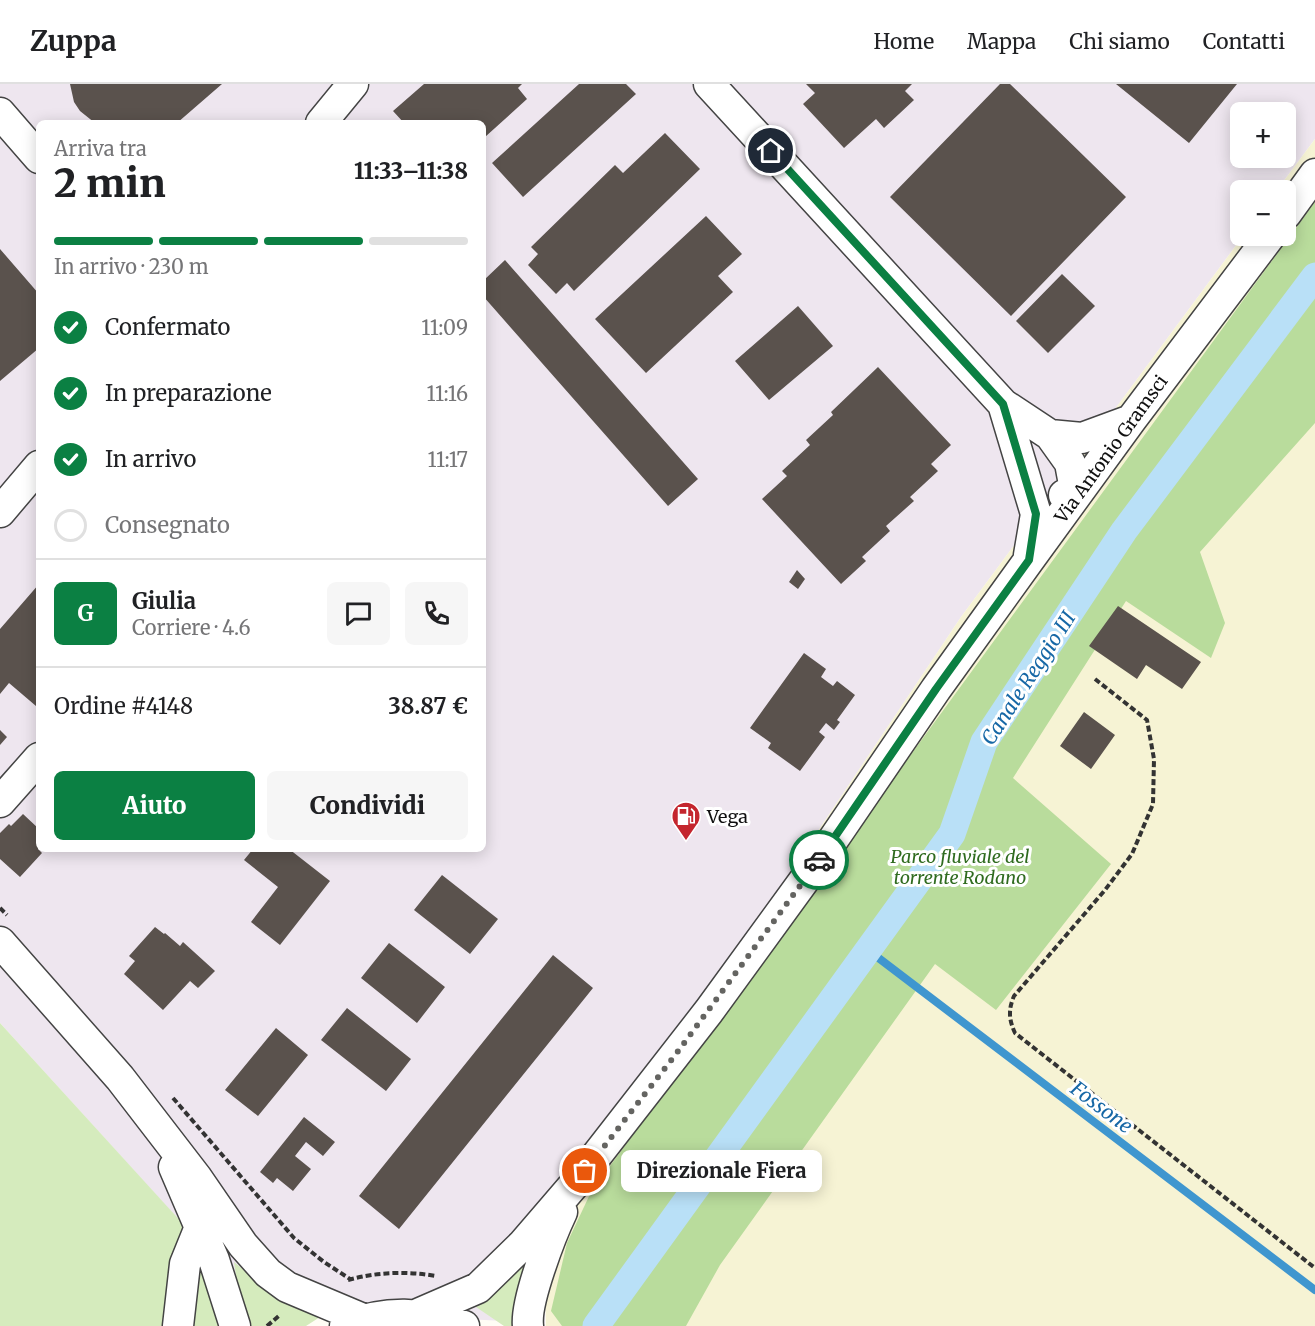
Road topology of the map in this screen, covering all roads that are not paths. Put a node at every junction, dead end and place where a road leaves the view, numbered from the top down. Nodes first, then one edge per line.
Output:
1 (353, 84) edge
2 (709, 84) edge
3 (0, 113) edge
4 (323, 120) edge
5 (36, 155) edge
6 (1315, 174) edge
7 (1296, 200) edge
8 (1262, 246) edge
9 (1003, 404) junction
10 (1131, 420) junction
11 (1050, 435) junction
12 (36, 470) edge
13 (1027, 485) junction
14 (1076, 495) junction
15 (0, 512) edge
16 (1029, 560) junction
17 (36, 761) edge
18 (0, 802) edge
19 (0, 942) edge
20 (153, 1121) junction
21 (573, 1187) junction
22 (200, 1227) junction
23 (418, 1314) junction
24 (354, 1323) edge
25 (178, 1326) edge
26 (235, 1326) edge
27 (464, 1326) edge
28 (528, 1326) edge

1 - 4 street
2 - 9 street
3 - 5 street
6 - 7 street
8 - 10 street, Via Antonio Gramsci
9 - 11 street
9 - 13 street
10 - 11 street
10 - 14 street, Via Antonio Gramsci
11 - 14 street
12 - 15 street
13 - 14 street
13 - 16 street
14 - 16 street, Via Antonio Gramsci
16 - 21 street, Via Antonio Gramsci
17 - 18 street
19 - 20 street
20 - 22 street
20 - 24 street
21 - 23 street, Via Antonio Gramsci
21 - 28 street, Via Antonio Gramsci
22 - 25 street
22 - 26 street
23 - 24 street, Via Antonio Gramsci
23 - 27 street, Via Antonio Gramsci

